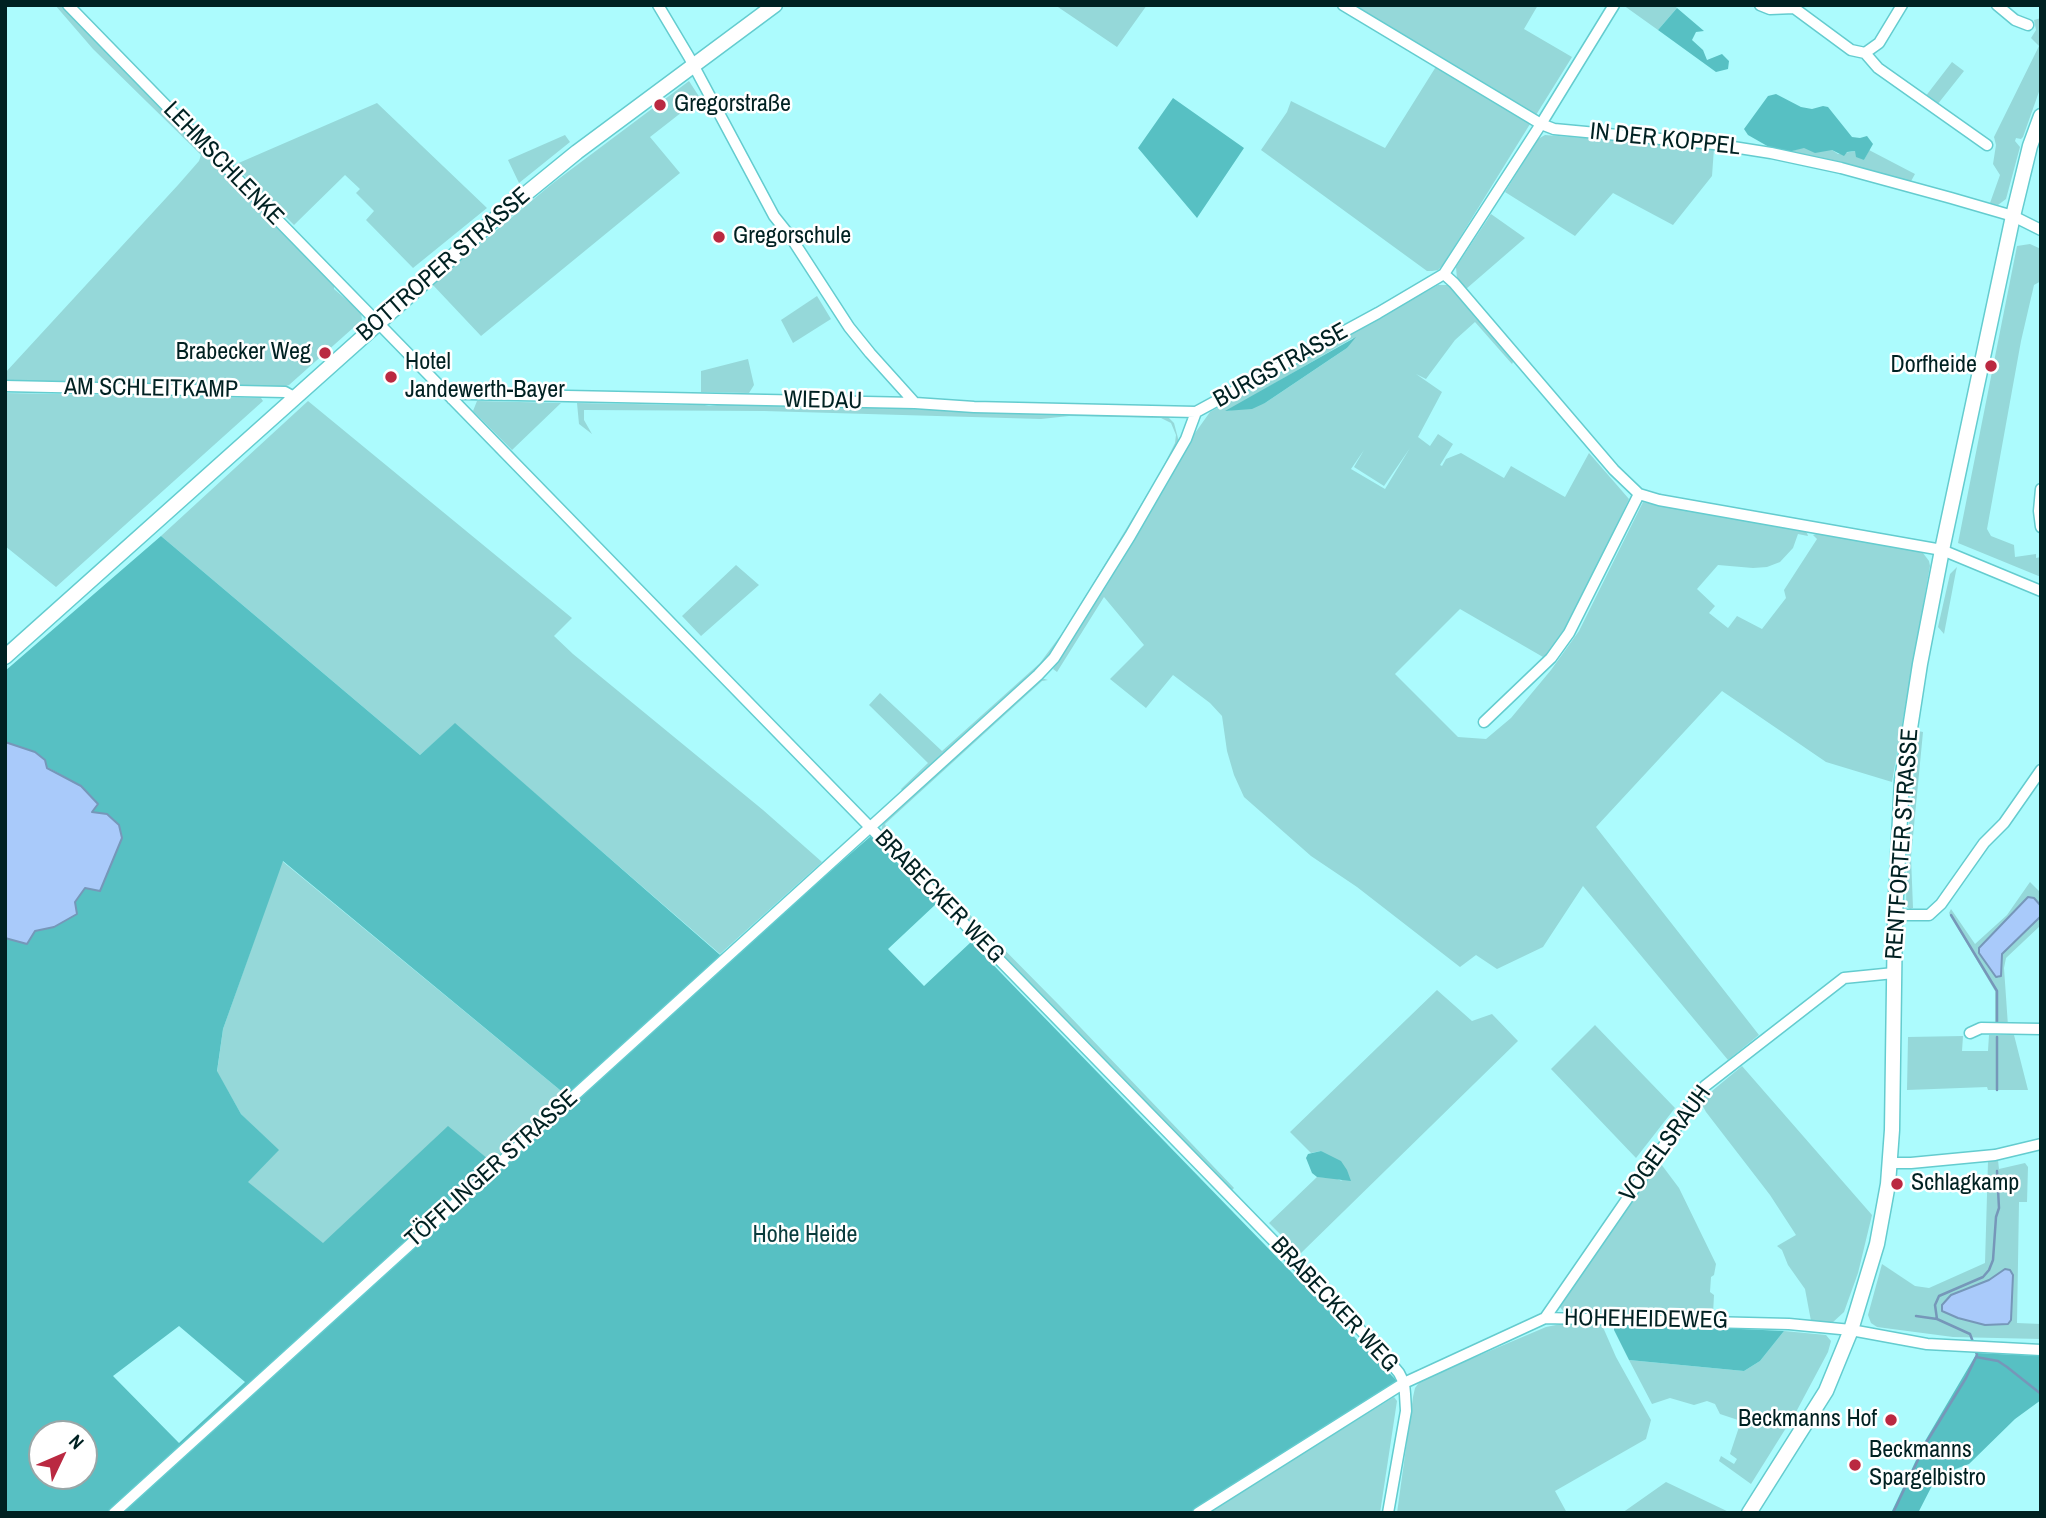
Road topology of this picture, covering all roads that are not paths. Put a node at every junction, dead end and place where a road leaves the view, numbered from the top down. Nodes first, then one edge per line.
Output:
1 (68, 5) edge
2 (658, 5) edge
3 (775, 5) edge
4 (1343, 5) edge
5 (1614, 5) edge
6 (1760, 5) edge
7 (1902, 5) edge
8 (1997, 5) edge
9 (1792, 7) edge
10 (2028, 25) dead end
11 (1865, 52) junction
12 (692, 66) junction
13 (2041, 116) edge
14 (1542, 124) junction
15 (1987, 145) dead end
16 (2012, 216) junction
17 (2041, 230) edge
18 (1444, 274) junction
19 (377, 323) junction
20 (5, 386) edge
21 (295, 397) junction
22 (452, 399) junction
23 (915, 403) junction
24 (1196, 412) junction
25 (2040, 491) edge
26 (1639, 494) junction
27 (2041, 527) edge
28 (1942, 550) junction
29 (2041, 591) edge
30 (5, 657) edge
31 (1484, 722) dead end
32 (2041, 770) edge
33 (870, 826) junction
34 (1895, 915) junction
35 (1894, 973) junction
36 (2041, 1029) edge
37 (1970, 1033) dead end
38 (2041, 1144) edge
39 (1890, 1163) junction
40 (1545, 1318) junction
41 (1851, 1330) junction
42 (2041, 1350) edge
43 (1405, 1383) junction
44 (114, 1513) edge
45 (1198, 1513) edge
46 (1388, 1513) edge
47 (1749, 1513) edge

1 - 19 street, LEHMSCHLENKE
2 - 12 street
3 - 12 main road, BOTTROPER STRASSE
4 - 14 street, IN DER KOPPEL
5 - 14 street, BURGSTRASSE
6 - 9 street
7 - 11 street
8 - 10 street
9 - 11 street
11 - 15 street
12 - 19 main road, BOTTROPER STRASSE
12 - 23 street
13 - 16 main road, RENTFORTER STRASSE
14 - 16 street, IN DER KOPPEL
14 - 18 street, BURGSTRASSE
16 - 17 street, IN DER KOPPEL
16 - 28 main road, RENTFORTER STRASSE
18 - 24 street, BURGSTRASSE
18 - 26 street
19 - 21 main road, BOTTROPER STRASSE
19 - 22 street, BRABECKER WEG
20 - 21 street, AM SCHLEITKAMP
21 - 30 main road, BOTTROPER STRASSE
22 - 23 street, WIEDAU
22 - 33 street, BRABECKER WEG
23 - 24 street, WIEDAU
24 - 33 street, BURGSTRASSE
25 - 27 street
26 - 28 street
26 - 31 street
28 - 29 street
28 - 34 main road, RENTFORTER STRASSE
32 - 34 street
33 - 43 street, BRABECKER WEG
33 - 44 street, TÖFFLINGER STRASSE
34 - 35 main road, RENTFORTER STRASSE
35 - 39 main road, RENTFORTER STRASSE
35 - 40 street, VOGELSRAUH
36 - 37 street
38 - 39 street
39 - 41 main road, RENTFORTER STRASSE
40 - 41 street, HOHEHEIDEWEG
40 - 43 street, HOHEHEIDEWEG
41 - 42 street
41 - 47 main road, RENTFORTER STRASSE
43 - 45 street, HOHEHEIDEWEG
43 - 46 street, BRABECKER WEG

